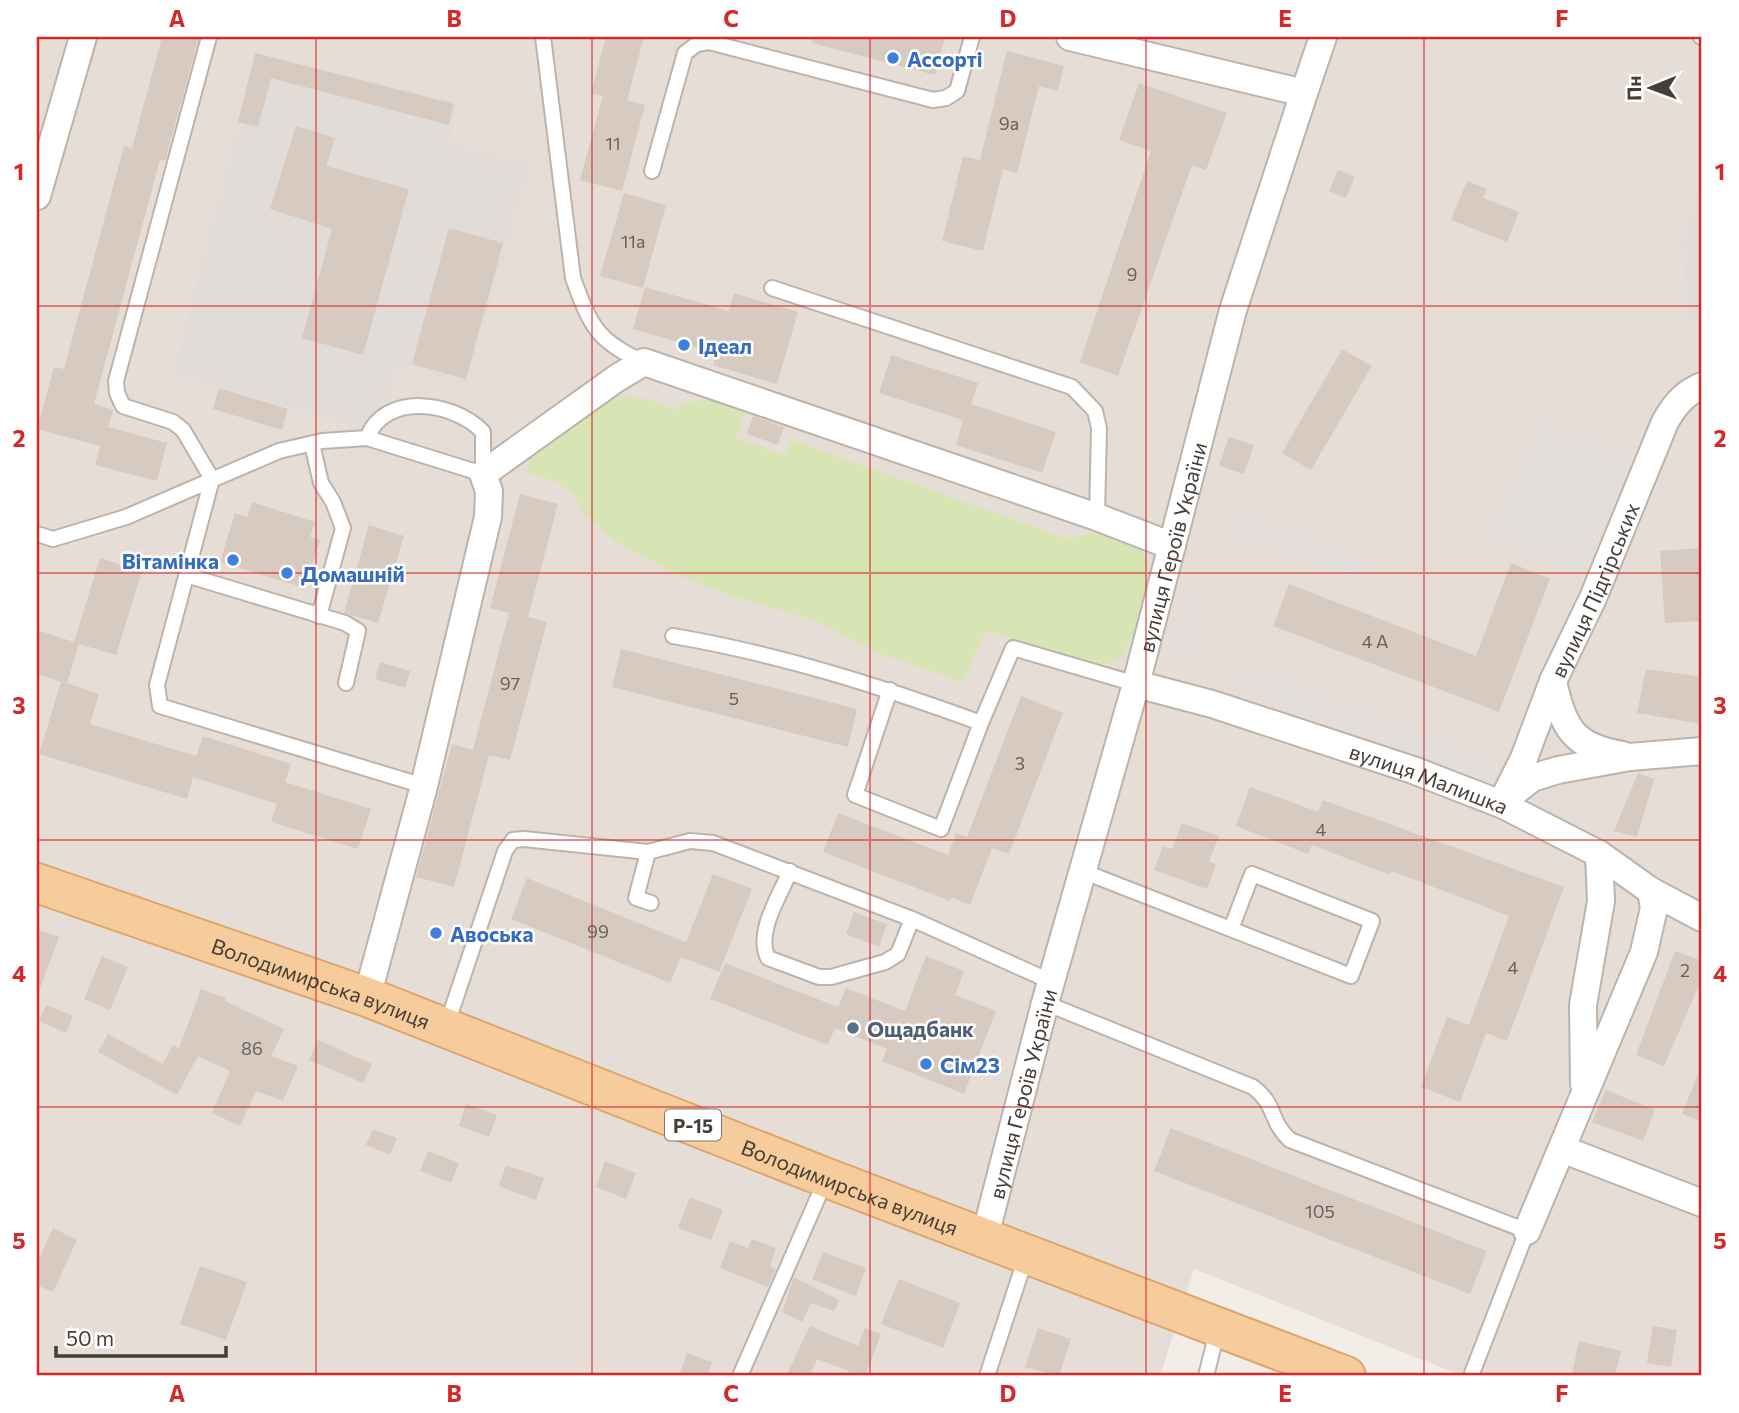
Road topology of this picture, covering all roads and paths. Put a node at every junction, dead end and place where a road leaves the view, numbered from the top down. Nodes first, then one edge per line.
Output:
1 (83, 37) edge
2 (209, 37) edge
3 (543, 37) edge
4 (972, 37) edge
5 (1070, 37) edge
6 (1323, 37) edge
7 (1304, 93) junction
8 (652, 171) dead end
9 (37, 196) edge
10 (772, 288) dead end
11 (645, 362) junction
12 (1702, 386) edge
13 (367, 438) junction
14 (312, 444) junction
15 (483, 474) junction
16 (212, 480) junction
17 (1097, 517) junction
18 (37, 534) edge
19 (1172, 546) junction
20 (186, 575) junction
21 (319, 616) junction
22 (673, 636) dead end
23 (1553, 681) junction
24 (346, 683) dead end
25 (1136, 684) junction
26 (890, 690) junction
27 (981, 723) junction
28 (1702, 751) edge
29 (1629, 757) junction
30 (424, 786) junction
31 (1501, 804) junction
32 (648, 852) junction
33 (1599, 854) junction
34 (790, 871) junction
35 (1082, 871) junction
36 (37, 883) edge
37 (1651, 891) junction
38 (651, 903) dead end
39 (1702, 918) edge
40 (912, 919) junction
41 (1231, 929) junction
42 (1049, 992) junction
43 (367, 997) junction
44 (446, 1027) junction
45 (1584, 1089) junction
46 (1562, 1149) junction
47 (827, 1178) junction
48 (1702, 1203) edge
49 (1527, 1231) junction
50 (985, 1236) junction
51 (1027, 1252) junction
52 (1219, 1327) junction
53 (1327, 1373) edge
54 (740, 1376) edge
55 (987, 1376) edge
56 (1206, 1376) edge
57 (1471, 1376) edge

1 - 9 street
2 - 16 lane
3 - 11 lane
4 - 8 lane
5 - 7 street
6 - 7 street, вулиця Героїв України
7 - 19 street, вулиця Героїв України
10 - 17 lane
11 - 15 street
11 - 17 street
12 - 23 street, вулиця Підгірських
13 - 14 lane
13 - 15 lane
13 - 15 lane
14 - 16 lane
14 - 21 lane
15 - 30 street
16 - 18 lane
16 - 20 lane
17 - 19 street
19 - 25 street, вулиця Героїв України
20 - 21 lane
20 - 30 lane
21 - 24 lane
22 - 26 lane
23 - 29 street
23 - 31 street, вулиця Підгірських
25 - 27 lane
25 - 31 street, вулиця Малишка
25 - 35 street, вулиця Героїв України
26 - 27 lane
26 - 27 lane
28 - 29 street
29 - 31 street
30 - 43 street
31 - 33 street, вулиця Малишка
32 - 34 lane
32 - 38 lane
32 - 44 lane
33 - 37 street, вулиця Малишка
33 - 45 street
34 - 40 lane
34 - 40 lane
35 - 41 lane
35 - 42 street, вулиця Героїв України
36 - 43 main road, Володимирська вулиця / Р-15
37 - 39 street, вулиця Малишка
37 - 45 street
40 - 42 lane
41 - 41 lane
42 - 49 lane
42 - 50 street, вулиця Героїв України
43 - 44 main road, Володимирська вулиця / Р-15
44 - 47 main road, Володимирська вулиця / Р-15
45 - 46 street
46 - 48 street
46 - 49 street
47 - 50 main road, Володимирська вулиця / Р-15
47 - 54 lane
49 - 57 lane
50 - 51 main road, Володимирська вулиця / Р-15
51 - 52 main road, Володимирська вулиця / Р-15
51 - 55 lane
52 - 53 main road, Володимирська вулиця / Р-15
52 - 56 lane

